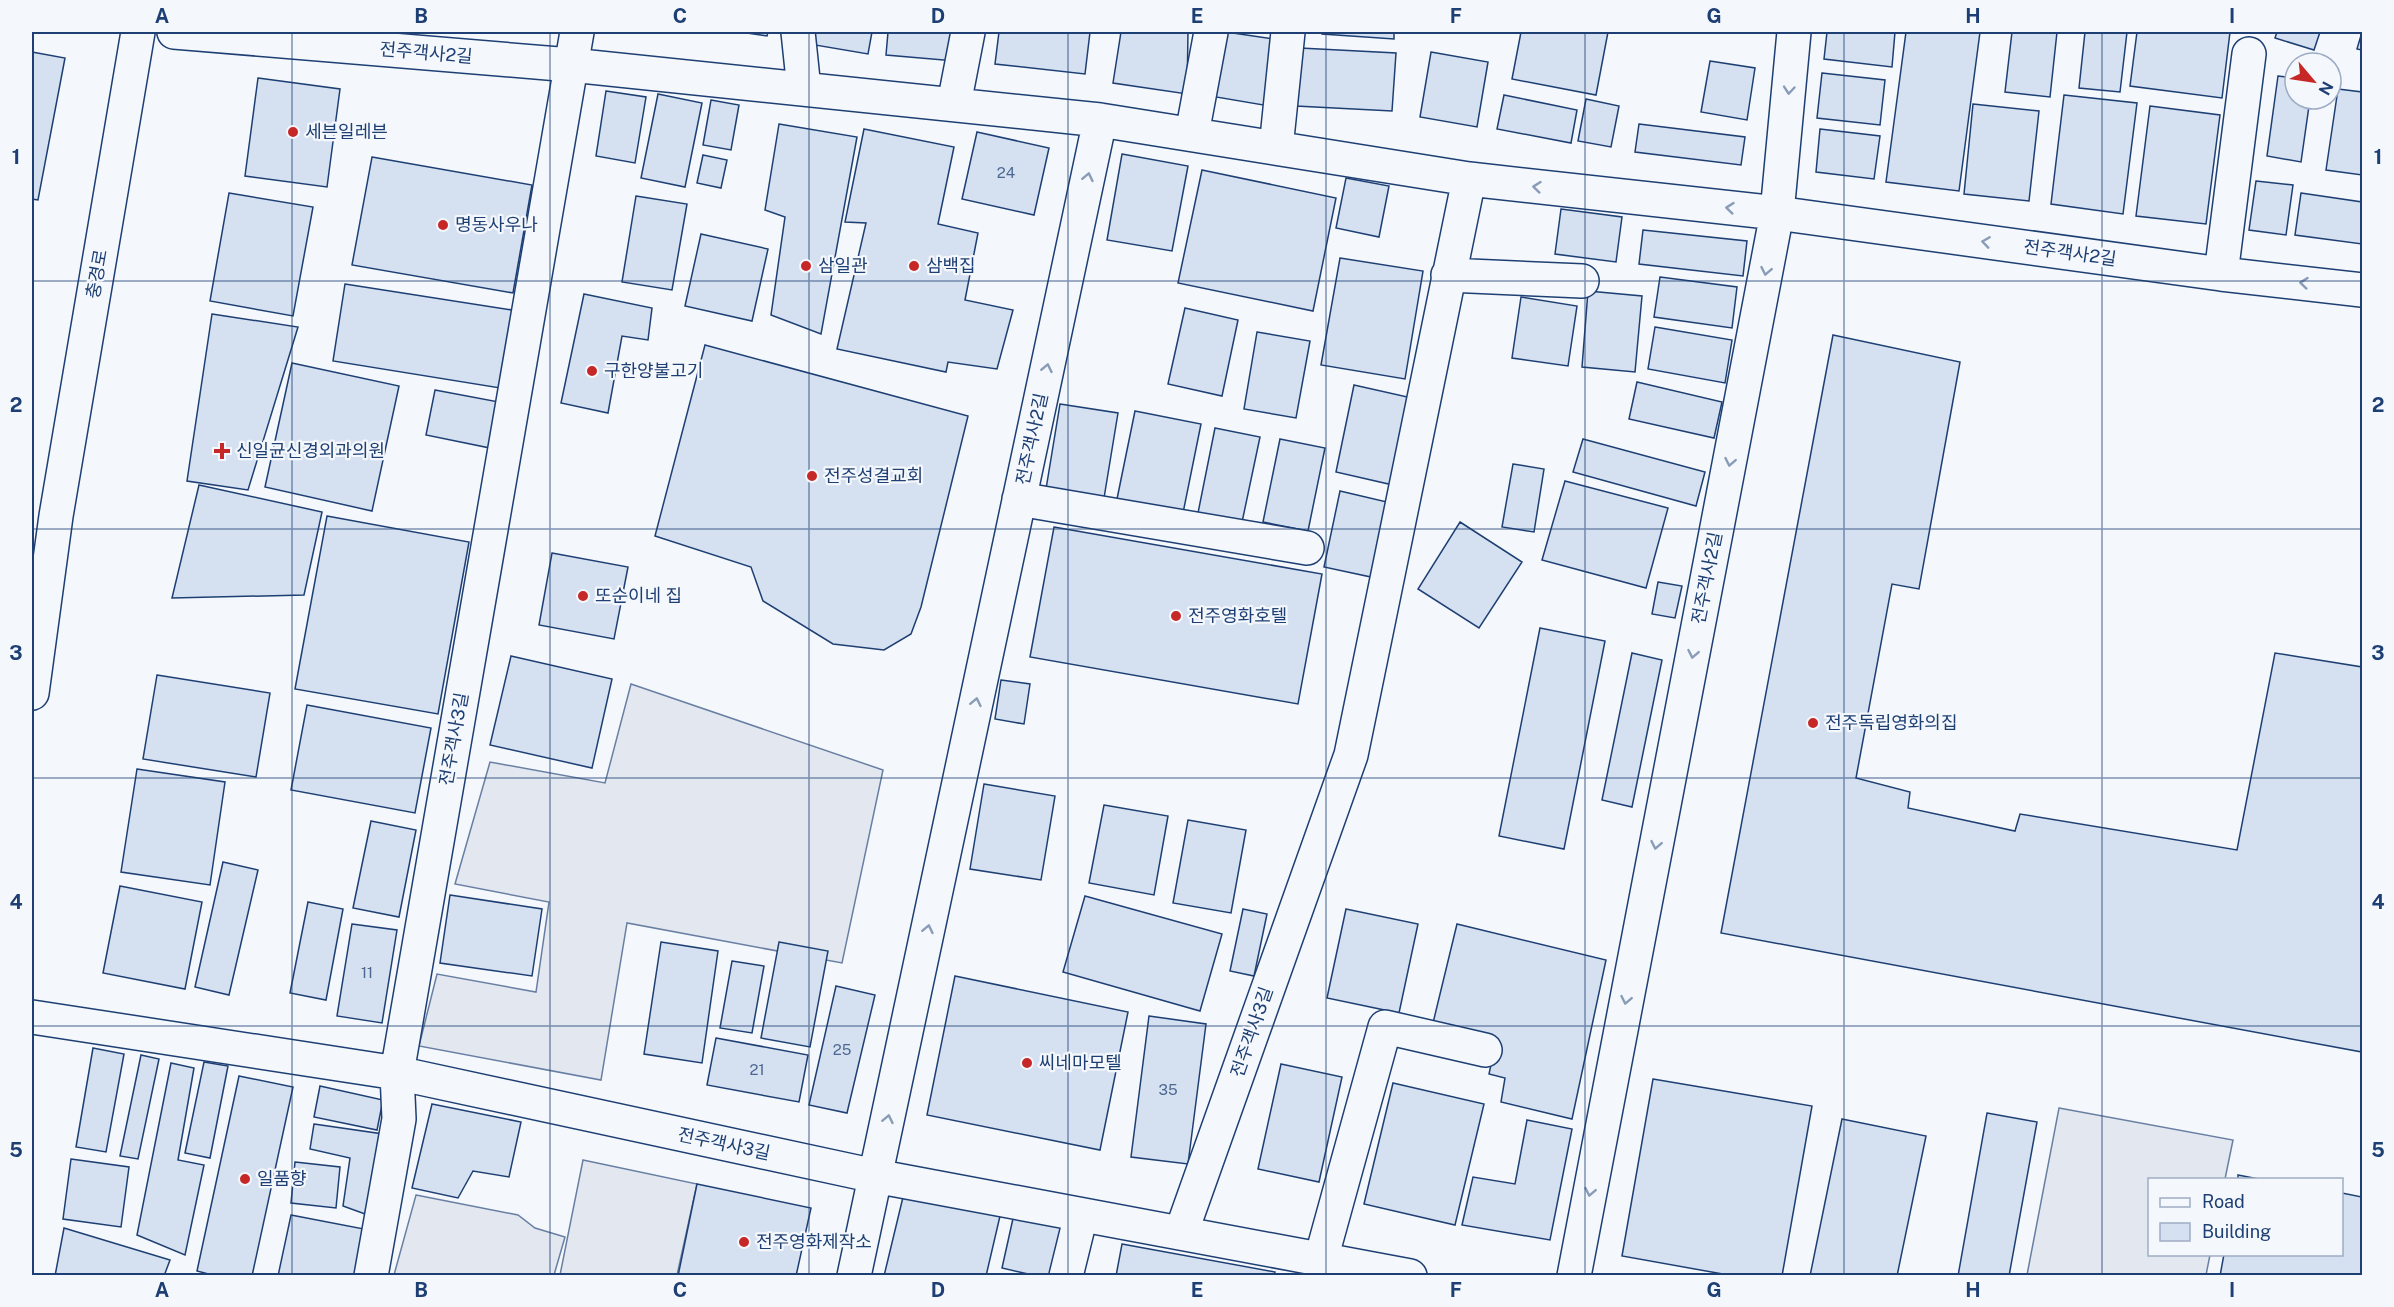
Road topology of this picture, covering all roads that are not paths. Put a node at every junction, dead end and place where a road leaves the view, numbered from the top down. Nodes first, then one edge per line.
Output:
1 (138, 32) edge
2 (174, 32) edge
3 (577, 32) edge
4 (798, 32) edge
5 (968, 32) edge
6 (1211, 32) edge
7 (1288, 32) edge
8 (1794, 32) edge
9 (2249, 54) dead end
10 (571, 65) junction
11 (804, 89) junction
12 (954, 104) junction
13 (1100, 120) junction
14 (1192, 134) junction
15 (1276, 148) junction
16 (1468, 179) junction
17 (1777, 213) junction
18 (2221, 274) junction
19 (1448, 275) junction
20 (1582, 282) dead end
21 (2362, 290) edge
22 (1019, 499) junction
23 (44, 514) edge
24 (1307, 548) dead end
25 (32, 693) edge
26 (32, 1017) edge
27 (1485, 1050) dead end
28 (397, 1073) junction
29 (875, 1176) junction
30 (1081, 1215) junction
31 (1181, 1233) junction
32 (1321, 1259) junction
33 (371, 1275) edge
34 (854, 1275) edge
35 (1066, 1275) edge
36 (1410, 1275) edge
37 (1574, 1275) edge

1 - 23 street, 충경로
2 - 10 street, 전주객사2길
3 - 10 street
4 - 11 street
5 - 12 street
6 - 14 street
7 - 15 street
8 -> 17 street, 전주객사2길
9 - 18 street
10 - 11 street, 전주객사2길
10 - 28 street, 전주객사3길
11 - 12 street, 전주객사2길
12 - 13 street, 전주객사2길
13 - 14 street, 전주객사2길
22 -> 13 street, 전주객사2길
14 - 15 street, 전주객사2길
15 - 16 street, 전주객사2길
17 -> 16 street, 전주객사2길
16 - 19 street
18 -> 17 street, 전주객사2길
17 -> 37 street, 전주객사2길
21 -> 18 street, 전주객사2길
19 - 20 street
19 - 31 street, 전주객사3길
22 - 24 street
29 -> 22 street, 전주객사2길
23 - 25 street, 충경로
26 - 28 street, 전주객사3길
27 - 32 street
28 - 29 street, 전주객사3길
28 - 33 street, 전주객사3길
29 - 30 street, 전주객사3길
29 - 34 street
30 - 31 street, 전주객사3길
30 - 35 street
31 - 32 street, 전주객사3길
32 - 36 street, 전주객사3길

